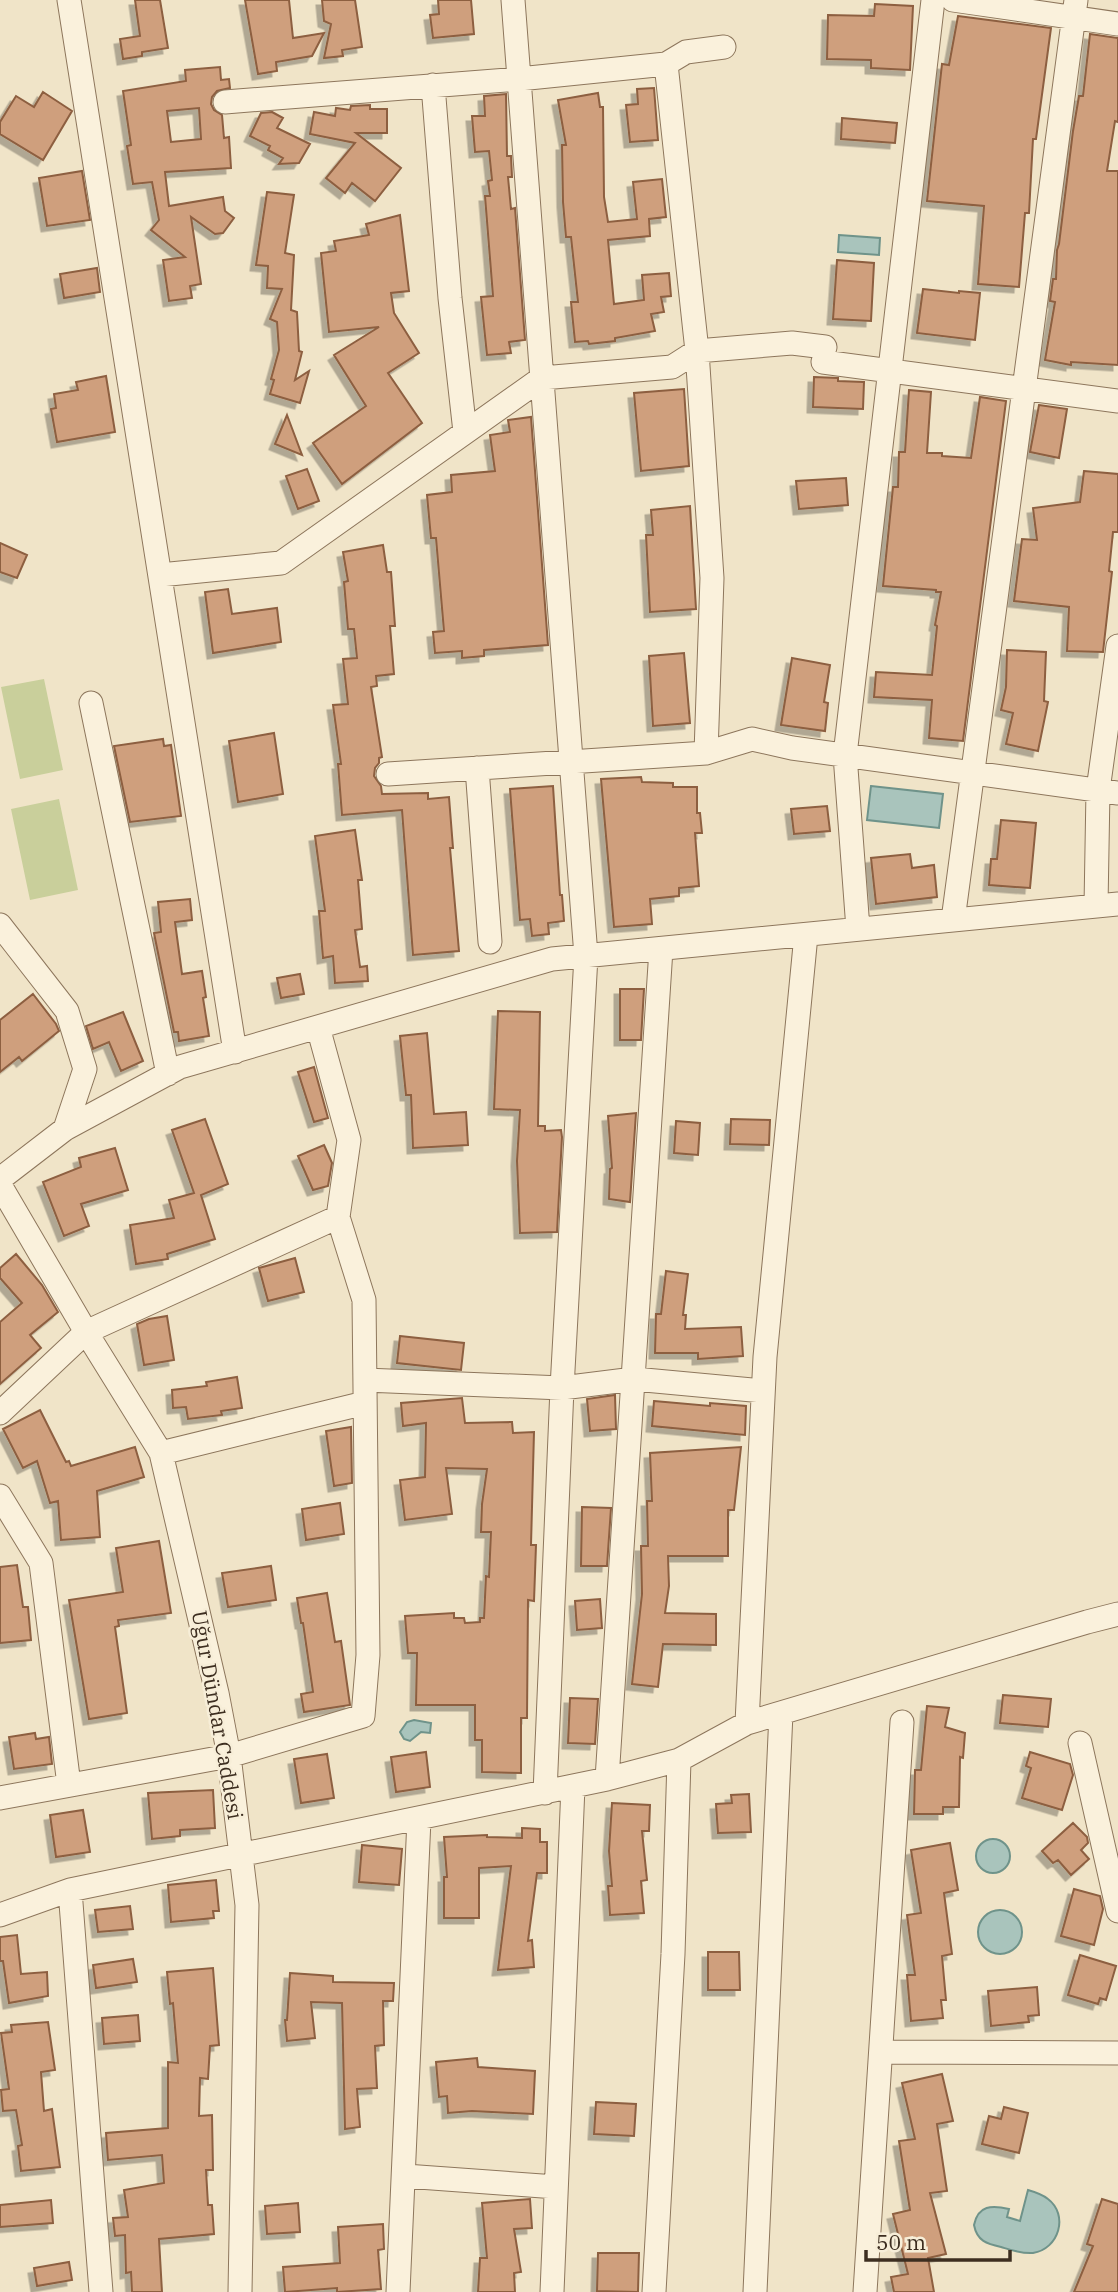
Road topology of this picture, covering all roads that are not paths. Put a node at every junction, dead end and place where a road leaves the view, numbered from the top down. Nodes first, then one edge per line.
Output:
1 (69, 0) edge
2 (513, 0) edge
3 (933, 0) edge
4 (953, 0) edge
5 (1074, 9) edge
6 (1118, 24) edge
7 (724, 47) dead end
8 (666, 64) junction
9 (519, 79) junction
10 (433, 85) junction
11 (225, 102) dead end
12 (697, 351) junction
13 (890, 371) junction
14 (542, 378) junction
15 (1024, 389) junction
16 (1118, 401) edge
17 (466, 432) junction
18 (160, 575) junction
19 (1118, 646) edge
20 (91, 703) dead end
21 (706, 753) junction
22 (845, 755) junction
23 (571, 761) junction
24 (477, 768) junction
25 (972, 773) junction
26 (388, 774) dead end
27 (1108, 792) edge
28 (1107, 905) edge
29 (953, 920) junction
30 (0, 925) edge
31 (858, 929) junction
32 (806, 934) junction
33 (490, 942) dead end
34 (661, 949) junction
35 (586, 956) junction
36 (318, 1027) junction
37 (235, 1052) junction
38 (168, 1074) junction
39 (65, 1129) junction
40 (0, 1179) edge
41 (0, 1185) edge
42 (338, 1217) junction
43 (86, 1332) junction
44 (634, 1379) junction
45 (562, 1388) junction
46 (365, 1391) junction
47 (763, 1391) junction
48 (0, 1413) edge
49 (161, 1453) junction
50 (0, 1496) edge
51 (1118, 1614) edge
52 (781, 1713) junction
53 (902, 1722) dead end
54 (747, 1723) junction
55 (1080, 1743) dead end
56 (229, 1756) junction
57 (679, 1760) junction
58 (607, 1779) junction
59 (69, 1785) junction
60 (573, 1786) junction
61 (545, 1793) junction
62 (0, 1798) edge
63 (419, 1819) junction
64 (241, 1854) junction
65 (70, 1890) junction
66 (1118, 1911) edge
67 (0, 1915) edge
68 (881, 2052) junction
69 (1118, 2053) edge
70 (405, 2176) junction
71 (556, 2187) junction
72 (101, 2292) edge
73 (240, 2292) edge
74 (398, 2292) edge
75 (552, 2292) edge
76 (653, 2292) edge
77 (755, 2292) edge
78 (865, 2292) edge

1 - 18 street
2 - 9 street
3 - 13 street
4 - 5 street
5 - 6 street
5 - 15 street
7 - 8 street
8 - 9 street
8 - 12 street
9 - 10 street
9 - 14 street
10 - 11 street
10 - 17 street
12 - 13 street
12 - 14 street
12 - 21 street
13 - 15 street
13 - 22 street
14 - 17 street
14 - 23 street
15 - 16 street
15 - 25 street
17 - 18 street
18 - 37 street
19 - 27 street
20 - 38 street
21 - 22 street
21 - 23 street
22 - 25 street
22 - 31 street
23 - 24 street
23 - 35 street
24 - 26 street
24 - 33 street
25 - 27 street
25 - 29 street
27 - 28 street
28 - 29 street
29 - 31 street
30 - 39 street
31 - 32 street
32 - 34 street
32 - 47 street
34 - 35 street
34 - 44 street
35 - 36 street
35 - 45 street
36 - 37 street
36 - 42 street
37 - 38 street
38 - 39 street
39 - 40 street
41 - 43 street, Uğur Dündar Caddesi
42 - 43 street
42 - 46 street
43 - 48 street
43 - 49 street, Uğur Dündar Caddesi
44 - 45 street
44 - 47 street
44 - 58 street
45 - 46 street
45 - 61 street
46 - 49 street
46 - 56 street
47 - 54 street
49 - 56 street, Uğur Dündar Caddesi
50 - 59 street
51 - 52 street
52 - 54 street
52 - 77 street
53 - 68 street
54 - 57 street
55 - 66 street
56 - 59 street
56 - 64 street, Uğur Dündar Caddesi
57 - 58 street
57 - 76 street
58 - 60 street
59 - 62 street
60 - 61 street
60 - 71 street
61 - 63 street
63 - 64 street
63 - 70 street
64 - 65 street
64 - 73 street, Uğur Dündar Caddesi
65 - 67 street
65 - 72 street
68 - 69 street
68 - 78 street
70 - 71 street
70 - 74 street
71 - 75 street

